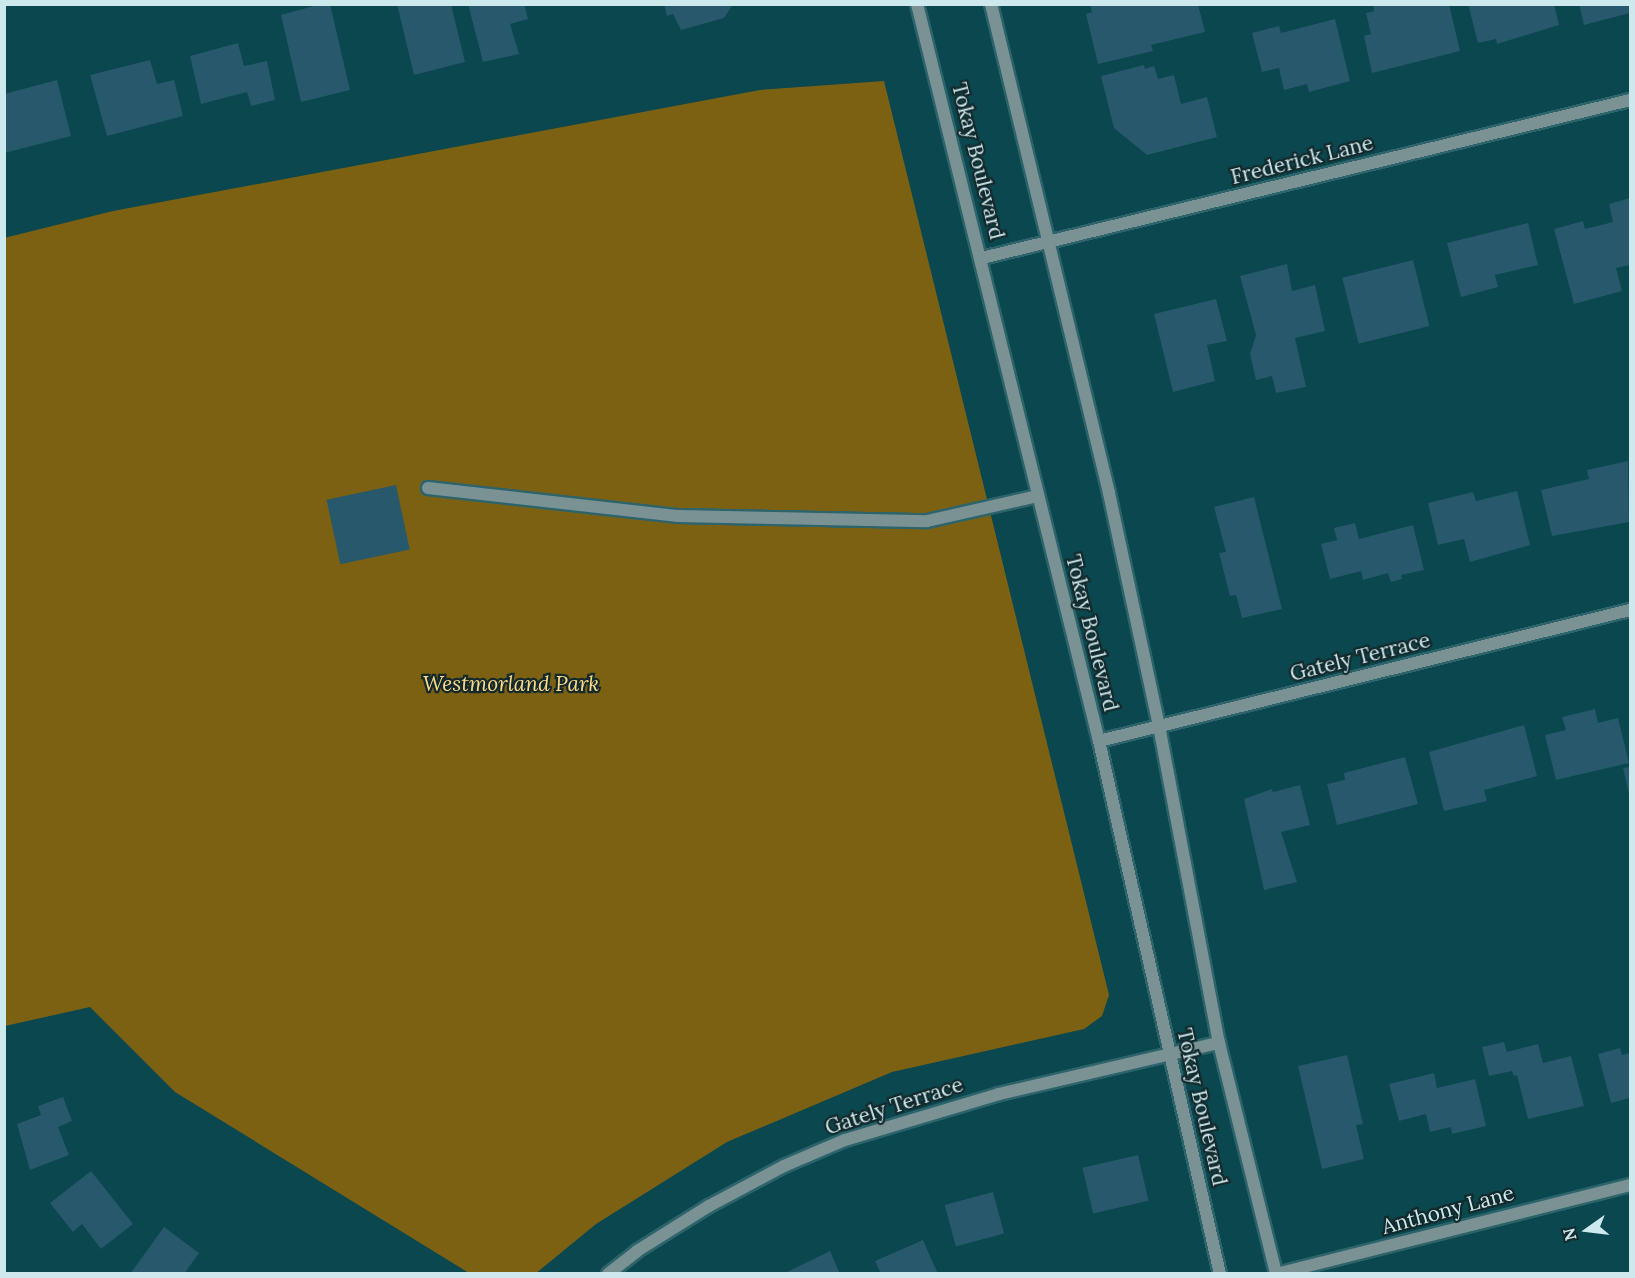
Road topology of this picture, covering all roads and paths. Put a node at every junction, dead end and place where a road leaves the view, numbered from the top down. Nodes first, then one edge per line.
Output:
1 (917, 4) edge
2 (991, 4) edge
3 (1630, 100) edge
4 (1047, 243) junction
5 (982, 258) junction
6 (428, 488) dead end
7 (1038, 496) junction
8 (1630, 610) edge
9 (1159, 726) junction
10 (1099, 741) junction
11 (1218, 1043) junction
12 (1170, 1055) junction
13 (1630, 1185) edge
14 (608, 1274) edge
15 (1220, 1274) edge
16 (1276, 1274) edge

1 - 5 street, Tokay Boulevard
2 - 4 street, Tokay Boulevard
3 - 4 street, Frederick Lane
4 - 5 street, Frederick Lane
4 - 9 street, Tokay Boulevard
5 - 7 street, Tokay Boulevard
6 - 7 street
7 - 10 street, Tokay Boulevard
8 - 9 street, Gately Terrace
9 - 10 street, Gately Terrace
9 - 11 street, Tokay Boulevard
10 - 12 street, Tokay Boulevard
11 - 12 street, Gately Terrace
11 - 16 street, Tokay Boulevard
12 - 14 street, Gately Terrace
12 - 15 street, Tokay Boulevard
13 - 16 street, Anthony Lane

